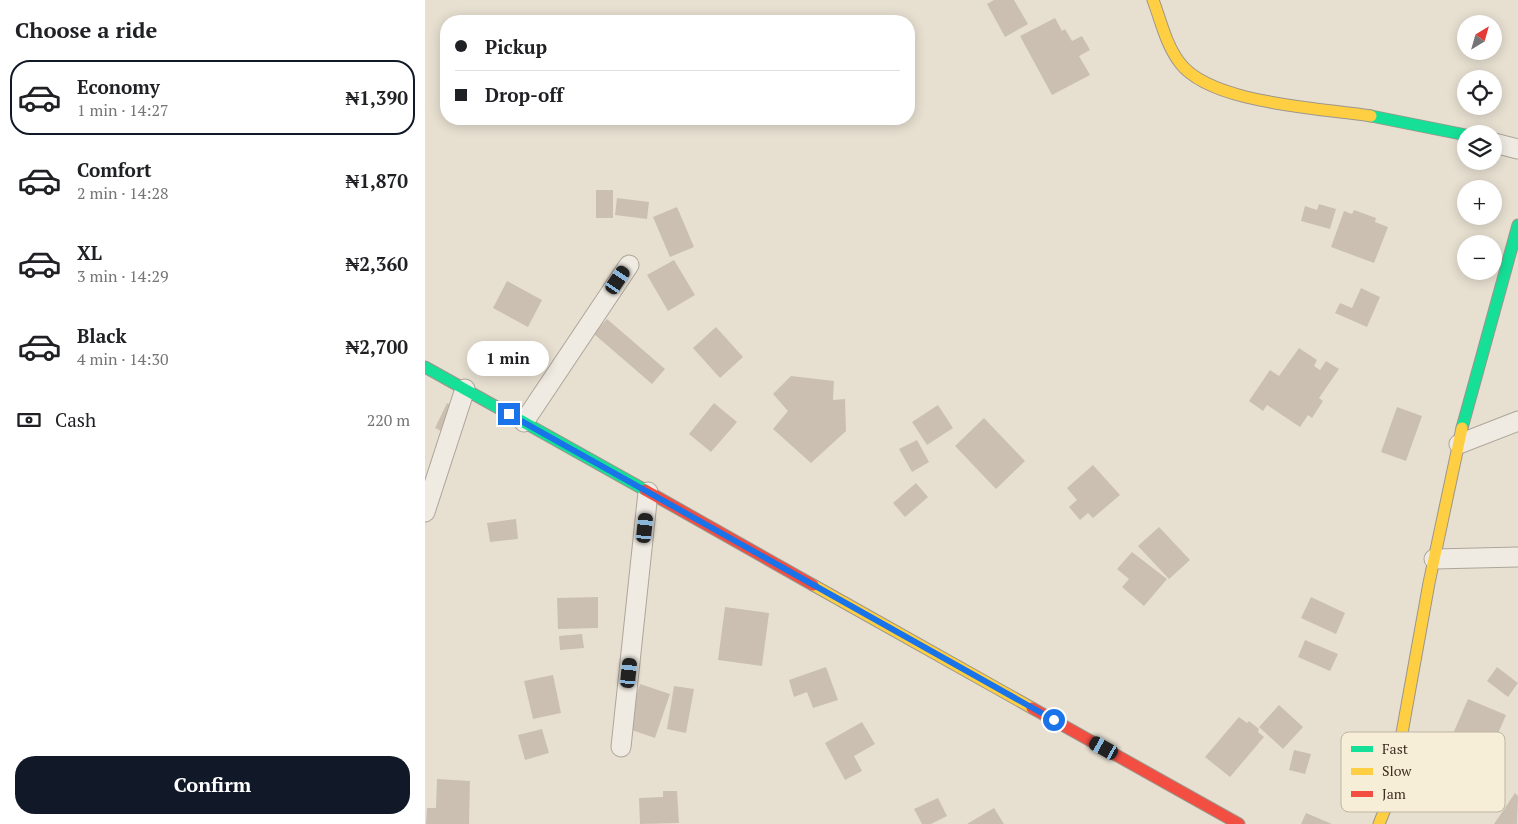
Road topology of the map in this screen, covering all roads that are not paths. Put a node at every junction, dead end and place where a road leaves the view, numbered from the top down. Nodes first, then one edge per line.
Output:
1 (1153, 0) edge
2 (1457, 133) edge
3 (1502, 145) edge
4 (1518, 149) edge
5 (1518, 225) edge
6 (629, 265) dead end
7 (425, 367) edge
8 (465, 389) junction
9 (1518, 421) edge
10 (524, 422) junction
11 (1459, 444) junction
12 (648, 492) junction
13 (425, 512) edge
14 (1518, 557) edge
15 (1434, 559) junction
16 (1402, 732) edge
17 (621, 747) dead end
18 (1384, 812) edge
19 (1239, 824) edge
20 (1379, 824) edge

1 - 2 street
3 - 4 street
5 - 11 street
6 - 10 street
7 - 8 street
8 - 10 street
8 - 13 street
9 - 11 street
10 - 12 street
11 - 15 street
12 - 17 street
12 - 19 street
14 - 15 street
15 - 16 street
18 - 20 street

